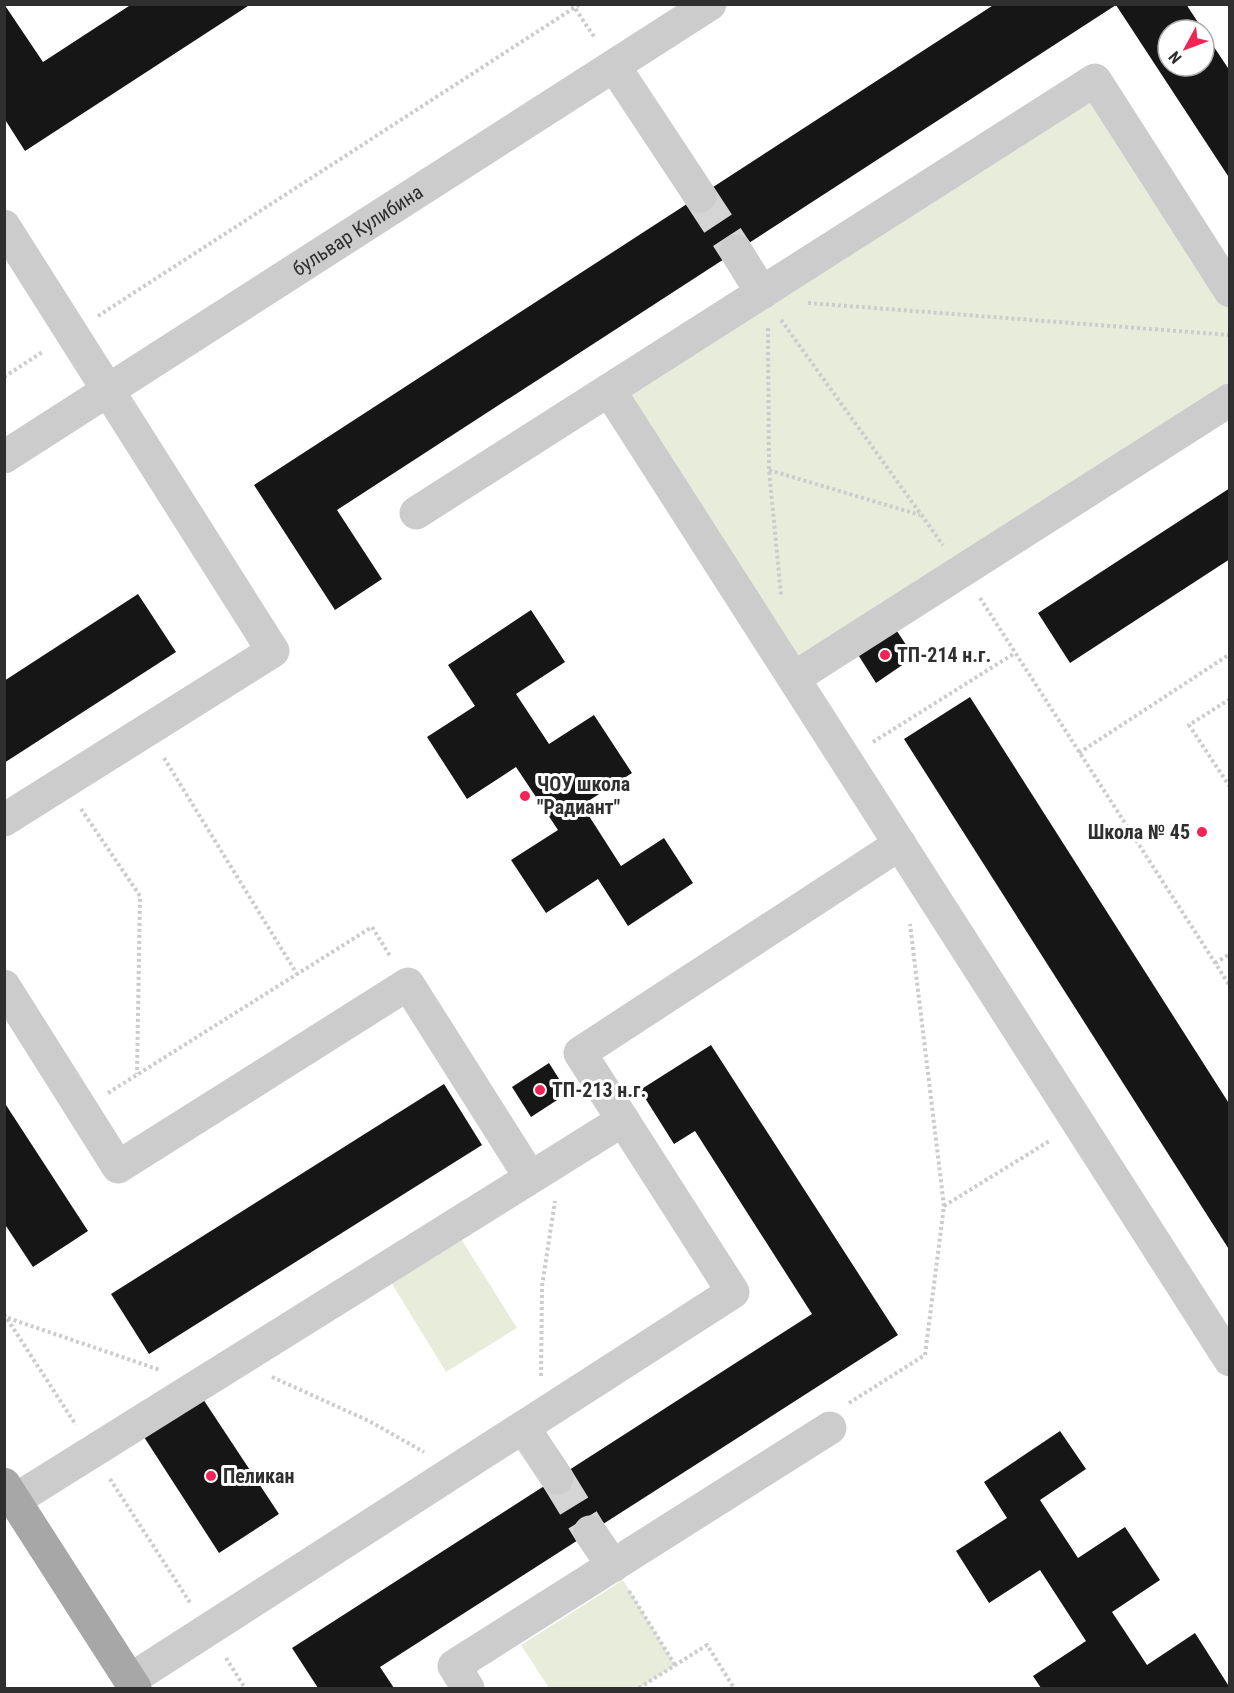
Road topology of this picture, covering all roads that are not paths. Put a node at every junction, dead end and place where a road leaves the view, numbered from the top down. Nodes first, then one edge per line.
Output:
1 (710, 4) edge
2 (614, 66) junction
3 (700, 196) tunnel mouth
4 (4, 226) edge
5 (736, 251) tunnel mouth
6 (1230, 291) edge
7 (765, 296) junction
8 (609, 390) junction
9 (108, 391) junction
10 (1230, 400) edge
11 (4, 457) edge
12 (416, 513) dead end
13 (794, 678) junction
14 (4, 820) edge
15 (900, 844) junction
16 (4, 986) edge
17 (623, 1120) junction
18 (530, 1178) junction
19 (1230, 1360) edge
20 (838, 1417) road end
21 (532, 1421) junction
22 (556, 1478) tunnel mouth
23 (10, 1492) edge
24 (590, 1532) tunnel mouth
25 (620, 1578) junction
26 (133, 1684) edge
27 (468, 1689) edge

1 - 2 street, бульвар Кулибина
2 - 3 street
2 - 9 street, бульвар Кулибина
4 - 9 street
5 - 7 street
6 - 7 street
7 - 8 street
8 - 12 street
8 - 13 street
9 - 11 street, бульвар Кулибина
9 - 14 street
10 - 13 street
13 - 15 street
15 - 17 street
15 - 19 street
16 - 18 street
17 - 18 street
17 - 21 street
18 - 23 street
20 - 25 street
21 - 22 street
21 - 26 street
23 - 26 main road
24 - 25 street
25 - 27 street

